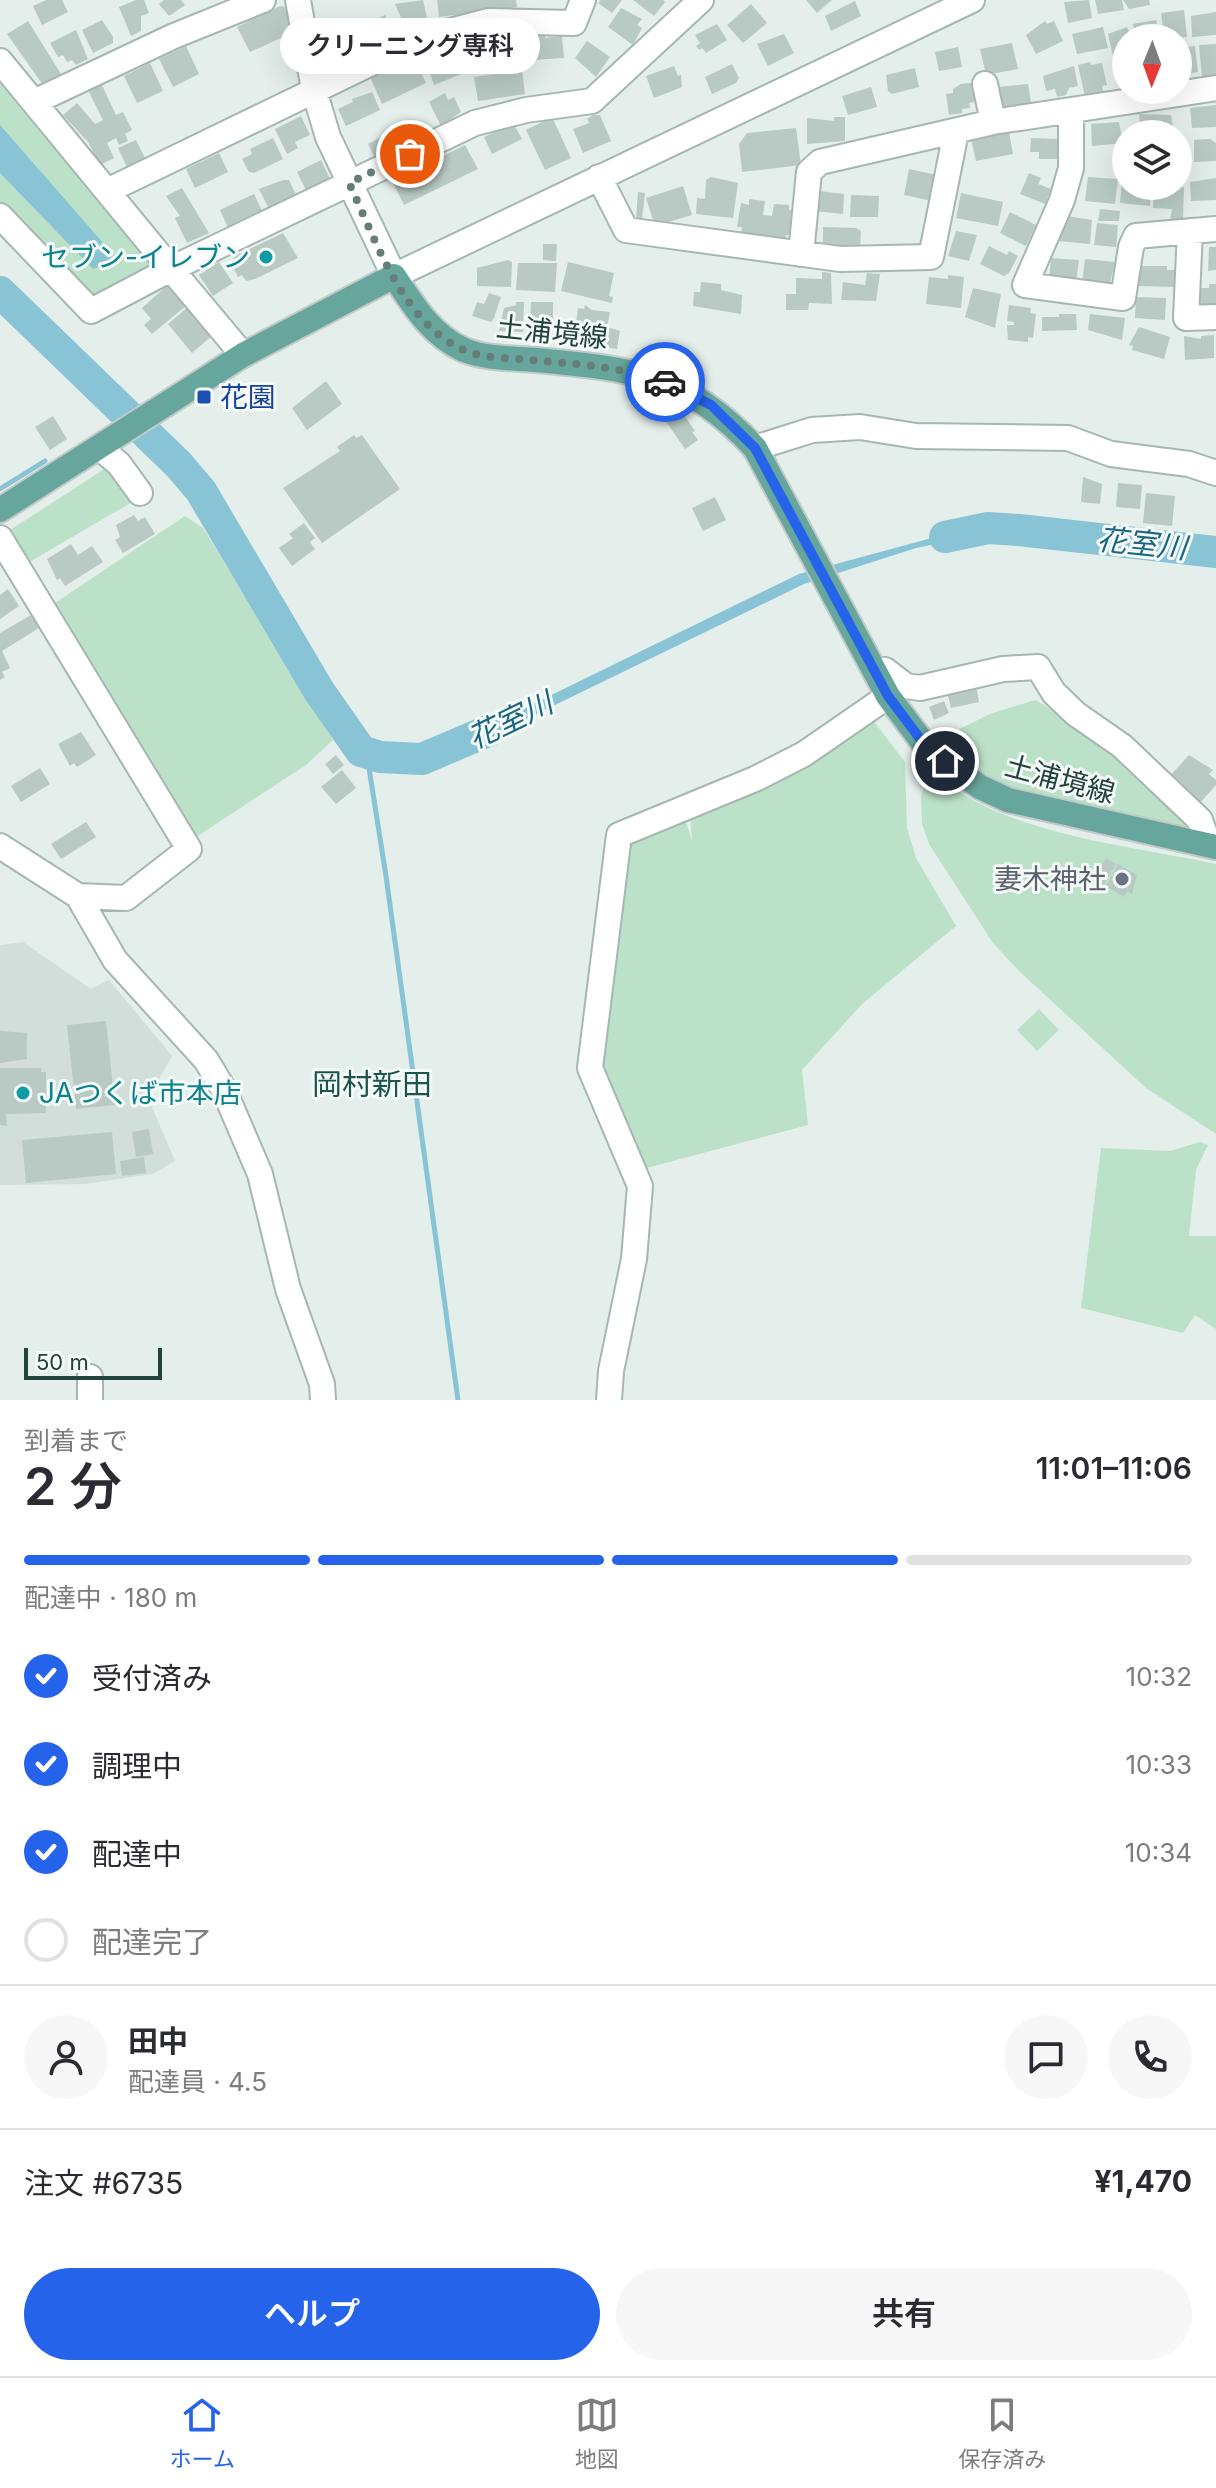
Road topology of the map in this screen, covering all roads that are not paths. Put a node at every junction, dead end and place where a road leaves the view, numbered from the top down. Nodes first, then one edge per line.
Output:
1 (263, 0) edge
2 (298, 0) edge
3 (583, 0) edge
4 (701, 0) edge
5 (972, 0) edge
6 (0, 61) edge
7 (985, 84) dead end
8 (1216, 88) edge
9 (314, 90) junction
10 (34, 102) junction
11 (1071, 112) junction
12 (993, 122) junction
13 (956, 132) junction
14 (599, 177) junction
15 (349, 183) junction
16 (107, 191) junction
17 (0, 216) edge
18 (1216, 229) edge
19 (1190, 231) junction
20 (801, 254) junction
21 (171, 269) junction
22 (394, 276) junction
23 (1216, 317) edge
24 (243, 355) junction
25 (104, 445) junction
26 (755, 448) junction
27 (1216, 473) edge
28 (140, 493) dead end
29 (0, 510) edge
30 (0, 538) edge
31 (882, 685) junction
32 (0, 846) edge
33 (1212, 846) edge
34 (78, 896) junction
35 (126, 898) junction
36 (96, 929) junction
37 (323, 1400) edge
38 (609, 1400) edge

1 - 10 street
2 - 9 street
3 - 9 street
4 - 15 street
5 - 14 street
6 - 10 street
7 - 12 street
8 - 11 street
9 - 15 street
9 - 16 street
10 - 16 street
11 - 12 street
11 - 19 street
12 - 13 street
13 - 20 street
13 - 20 street
14 - 20 street
14 - 22 street
15 - 21 street
15 - 22 street
16 - 21 street
17 - 21 street
18 - 19 street
19 - 23 street
21 - 24 street
22 - 24 main road
22 - 26 main road, 土浦境線
24 - 25 main road
25 - 28 street
25 - 29 main road
26 - 27 street
26 - 31 main road, 土浦境線
30 - 35 street
31 - 33 main road, 土浦境線
31 - 33 street
31 - 38 street
32 - 34 street
34 - 35 street
34 - 36 street
35 - 36 street
36 - 37 street

